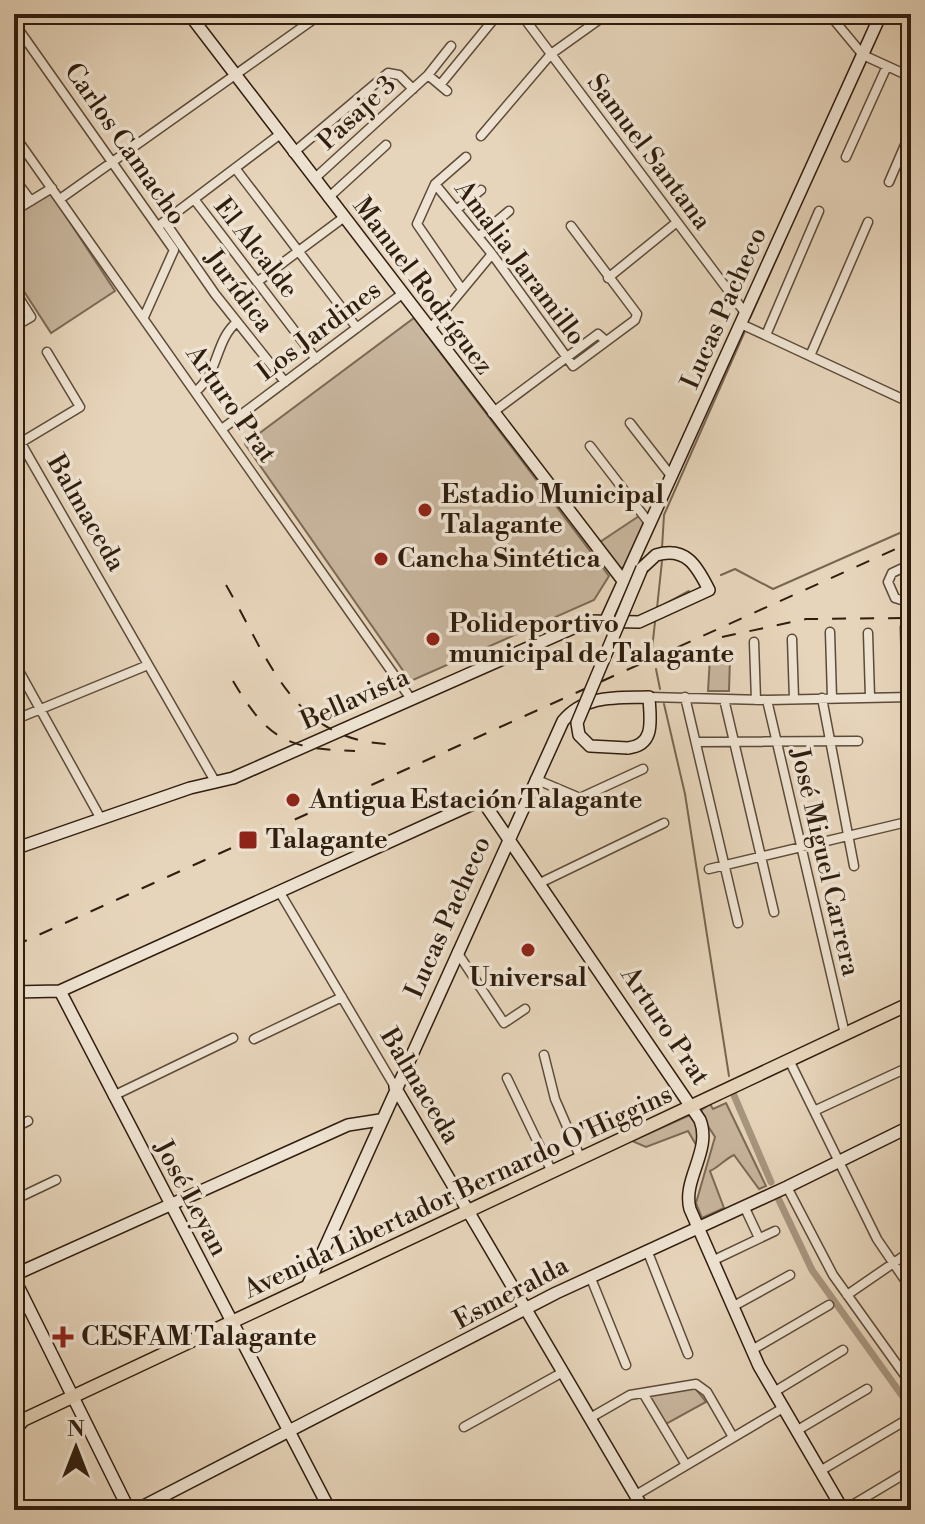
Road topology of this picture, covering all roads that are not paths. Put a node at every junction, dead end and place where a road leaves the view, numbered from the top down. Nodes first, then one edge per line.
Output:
1 (189, 14) edge
2 (321, 14) edge
3 (498, 14) edge
4 (521, 14) edge
5 (607, 14) edge
6 (829, 14) edge
7 (881, 14) edge
8 (14, 23) edge
9 (451, 46) dead end
10 (551, 54) junction
11 (863, 55) junction
12 (443, 58) junction
13 (887, 66) junction
14 (454, 67) junction
15 (235, 75) junction
16 (428, 75) junction
17 (911, 77) edge
18 (413, 89) junction
19 (911, 131) edge
20 (14, 135) edge
21 (279, 135) junction
22 (481, 136) dead end
23 (386, 145) dead end
24 (293, 153) junction
25 (466, 157) dead end
26 (846, 157) dead end
27 (113, 163) junction
28 (235, 168) junction
29 (14, 178) edge
30 (314, 179) junction
31 (889, 182) dead end
32 (435, 184) junction
33 (52, 188) junction
34 (481, 190) dead end
35 (328, 198) junction
36 (60, 199) junction
37 (194, 199) junction
38 (31, 201) junction
39 (456, 210) junction
40 (14, 211) edge
41 (509, 211) dead end
42 (819, 211) dead end
43 (343, 218) junction
44 (677, 222) junction
45 (868, 222) dead end
46 (162, 224) junction
47 (571, 226) dead end
48 (478, 237) junction
49 (298, 252) junction
50 (492, 254) junction
51 (608, 278) junction
52 (257, 282) junction
53 (461, 288) junction
54 (14, 290) edge
55 (402, 294) junction
56 (144, 317) junction
57 (744, 319) junction
58 (237, 322) junction
59 (14, 327) edge
60 (357, 328) junction
61 (429, 330) junction
62 (766, 335) junction
63 (47, 352) dead end
64 (810, 356) junction
65 (316, 359) junction
66 (570, 362) junction
67 (285, 382) junction
68 (196, 391) junction
69 (911, 403) edge
70 (492, 413) junction
71 (630, 423) dead end
72 (222, 429) junction
73 (14, 431) edge
74 (20, 443) junction
75 (590, 446) dead end
76 (672, 477) junction
77 (650, 524) junction
78 (911, 564) edge
79 (624, 582) junction
80 (911, 603) edge
81 (606, 620) junction
82 (905, 627) dead end
83 (830, 632) dead end
84 (868, 633) dead end
85 (792, 639) dead end
86 (754, 642) dead end
87 (14, 662) edge
88 (148, 665) junction
89 (664, 697) joint
90 (685, 697) junction
91 (870, 697) junction
92 (909, 697) edge
93 (827, 698) junction
94 (411, 699) junction
95 (724, 699) junction
96 (794, 699) junction
97 (756, 700) junction
98 (767, 700) junction
99 (650, 704) junction
100 (40, 709) junction
101 (14, 720) edge
102 (830, 741) junction
103 (858, 741) dead end
104 (696, 742) junction
105 (734, 742) junction
106 (776, 742) junction
107 (643, 769) dead end
108 (535, 779) junction
109 (216, 783) junction
110 (101, 819) junction
111 (911, 821) edge
112 (664, 823) dead end
113 (849, 836) junction
114 (508, 838) junction
115 (801, 847) junction
116 (14, 849) edge
117 (761, 857) junction
118 (725, 865) junction
119 (854, 866) dead end
120 (709, 869) dead end
121 (540, 883) junction
122 (279, 891) junction
123 (774, 912) dead end
124 (738, 923) dead end
125 (457, 951) junction
126 (60, 991) junction
127 (14, 992) edge
128 (342, 997) junction
129 (911, 1003) edge
130 (525, 1009) dead end
131 (845, 1034) junction
132 (233, 1038) dead end
133 (254, 1039) dead end
134 (544, 1055) dead end
135 (789, 1060) junction
136 (911, 1066) edge
137 (507, 1078) dead end
138 (395, 1087) junction
139 (113, 1096) junction
140 (693, 1106) junction
141 (814, 1111) junction
142 (380, 1120) junction
143 (28, 1121) dead end
144 (911, 1126) edge
145 (14, 1128) edge
146 (581, 1159) junction
147 (839, 1161) junction
148 (552, 1172) junction
149 (56, 1180) dead end
150 (787, 1187) junction
151 (14, 1200) edge
152 (170, 1205) junction
153 (744, 1206) junction
154 (469, 1212) junction
155 (698, 1228) junction
156 (775, 1231) dead end
157 (759, 1238) junction
158 (647, 1250) junction
159 (911, 1251) edge
160 (712, 1261) junction
161 (892, 1263) junction
162 (790, 1275) dead end
163 (590, 1276) junction
164 (14, 1277) edge
165 (307, 1287) junction
166 (911, 1289) edge
167 (847, 1295) junction
168 (829, 1305) dead end
169 (732, 1307) junction
170 (526, 1309) junction
171 (232, 1323) junction
172 (752, 1350) junction
173 (843, 1350) dead end
174 (688, 1354) dead end
175 (911, 1362) edge
176 (626, 1365) dead end
177 (901, 1370) junction
178 (563, 1372) junction
179 (911, 1384) edge
180 (867, 1389) dead end
181 (774, 1392) junction
182 (643, 1393) junction
183 (73, 1397) junction
184 (783, 1408) junction
185 (590, 1418) junction
186 (908, 1419) dead end
187 (19, 1420) edge
188 (464, 1427) dead end
189 (14, 1431) edge
190 (796, 1431) junction
191 (289, 1432) junction
192 (733, 1437) junction
193 (686, 1465) junction
194 (911, 1470) edge
195 (820, 1471) junction
196 (636, 1495) junction
197 (129, 1510) edge
198 (136, 1510) edge
199 (330, 1510) edge
200 (644, 1510) edge
201 (844, 1510) edge

1 - 15 street, Manuel Rodríguez
2 - 15 street
3 - 14 street
4 - 10 street, Samuel Santana
5 - 10 street
6 - 11 street
7 - 11 street, Lucas Pacheco
8 - 27 street, Carlos Camacho
9 - 12 street, Pasaje 3
10 - 22 street
10 - 44 street, Samuel Santana
11 - 13 street
11 - 57 street, Lucas Pacheco
12 - 14 street
12 - 16 street, Pasaje 3
13 - 17 street
13 - 26 street
14 - 16 street, Pasaje 3
15 - 21 street, Manuel Rodríguez
15 - 27 street
16 - 18 street, Pasaje 3
18 - 24 street
18 - 30 street, Pasaje 3
19 - 31 street
20 - 33 street, Arturo Prat
21 - 24 street, Manuel Rodríguez
21 - 28 street
23 - 35 street
24 - 30 street, Manuel Rodríguez
25 - 32 street
27 - 36 street
27 - 46 street, Carlos Camacho
28 - 37 street
28 - 49 street
29 - 38 street
30 - 35 street, Manuel Rodríguez
32 - 39 street, Amalia Jaramillo
32 - 53 street
33 - 36 street, Arturo Prat
33 - 38 street
34 - 39 street
35 - 43 street, Manuel Rodríguez
36 - 56 street, Arturo Prat
37 - 46 street
37 - 52 street, El Alcalde
38 - 40 street
39 - 48 street, Amalia Jaramillo
41 - 48 street
42 - 62 street
43 - 49 street
43 - 55 street, Manuel Rodríguez
44 - 51 street
44 - 57 street, Samuel Santana
45 - 64 street
46 - 56 street, Carlos Camacho
46 - 58 street, Jurídica
47 - 51 street
48 - 50 street, Amalia Jaramillo
49 - 52 street
49 - 60 street
50 - 53 street
50 - 66 street, Amalia Jaramillo
51 - 66 street
52 - 65 street, El Alcalde
53 - 61 street
54 - 59 street
55 - 60 street, Los Jardines
55 - 61 street, Manuel Rodríguez
56 - 68 street, Arturo Prat
57 - 62 street
57 - 76 street, Lucas Pacheco
58 - 67 street, Jurídica
58 - 68 street
60 - 65 street, Los Jardines
61 - 70 street, Manuel Rodríguez
62 - 64 street
63 - 74 street
64 - 69 street
65 - 67 street, Los Jardines
66 - 70 street
67 - 72 street, Los Jardines
68 - 72 street, Arturo Prat
70 - 79 street, Manuel Rodríguez
71 - 76 street
72 - 94 street, Arturo Prat
73 - 74 street, Balmaceda
74 - 88 street, Balmaceda
75 - 77 street
76 - 77 street, Lucas Pacheco
77 - 79 street, Lucas Pacheco
78 - 80 street
79 - 81 street, Lucas Pacheco
81 - 94 street, Bellavista
81 - 99 street, Bellavista, bridge
82 - 92 street
83 - 93 street
84 - 91 street
85 - 96 street
86 - 97 street
87 - 100 street
88 - 100 street
88 - 109 street, Balmaceda
89 - 90 street
89 - 99 street
90 - 95 street
90 - 104 street
91 - 92 street
91 - 93 street
93 - 96 street
93 - 102 street
94 - 109 street, Bellavista
95 - 97 street
95 - 105 street
96 - 98 street
97 - 98 street
98 - 106 street, José Miguel Carrera
99 - 108 street, Lucas Pacheco
100 - 101 street
100 - 110 street
102 - 103 street
102 - 106 street
102 - 113 street
104 - 105 street
104 - 118 street
105 - 106 street
105 - 117 street
106 - 115 street, José Miguel Carrera
107 - 108 street
108 - 114 street, Lucas Pacheco
109 - 110 street, Bellavista
110 - 116 street, Bellavista
111 - 113 street
112 - 121 street
113 - 115 street
113 - 119 street
114 - 121 street, Arturo Prat
114 - 122 street, Arturo Prat
114 - 125 street, Lucas Pacheco
115 - 117 street
115 - 131 street, José Miguel Carrera
117 - 118 street
117 - 123 street
118 - 120 street
118 - 124 street
121 - 140 street, Arturo Prat
122 - 126 street
122 - 128 street, Balmaceda
125 - 130 street
125 - 138 street, Lucas Pacheco
126 - 127 street
126 - 139 street, José Leyan
128 - 133 street
128 - 138 street, Balmaceda
129 - 131 main road, Avenida Libertador Bernardo O'Higgins
131 - 135 main road, Avenida Libertador Bernardo O'Higgins
132 - 139 street
134 - 146 street
135 - 140 main road, Avenida Libertador Bernardo O'Higgins
135 - 141 street
136 - 141 street
137 - 148 street
138 - 142 street, Lucas Pacheco
138 - 154 street, Balmaceda
139 - 152 street, José Leyan
140 - 146 main road, Avenida Libertador Bernardo O'Higgins
140 - 155 street, Arturo Prat
141 - 147 street
142 - 152 street
142 - 165 street, Lucas Pacheco
143 - 145 street
144 - 147 street, Esmeralda
146 - 148 main road, Avenida Libertador Bernardo O'Higgins
147 - 150 street, Esmeralda
147 - 161 street
148 - 154 main road, Avenida Libertador Bernardo O'Higgins
149 - 151 street
150 - 153 street, Esmeralda
150 - 167 street
152 - 164 street
152 - 171 street, José Leyan
153 - 155 street, Esmeralda
153 - 157 street
154 - 165 main road, Avenida Libertador Bernardo O'Higgins
154 - 170 street, Balmaceda
155 - 158 street, Esmeralda
155 - 160 street, Arturo Prat
156 - 157 street
157 - 160 street
158 - 163 street, Esmeralda
158 - 174 street
159 - 161 street
160 - 169 street, Arturo Prat
161 - 166 street
161 - 167 street
162 - 169 street
163 - 170 street, Esmeralda
163 - 176 street
164 - 183 street
165 - 171 main road, Avenida Libertador Bernardo O'Higgins
167 - 177 street
168 - 172 street
169 - 172 street, Arturo Prat
170 - 178 street, Balmaceda
170 - 191 street, Esmeralda
171 - 183 main road, Avenida Libertador Bernardo O'Higgins
171 - 191 street, José Leyan
172 - 181 street, Arturo Prat
173 - 181 street
175 - 177 street
177 - 179 street
178 - 185 street, Balmaceda
178 - 188 street
180 - 190 street
181 - 184 street, Arturo Prat
182 - 185 street
182 - 192 street
182 - 193 street
183 - 187 main road, Avenida Libertador Bernardo O'Higgins
183 - 197 street
184 - 190 street, Arturo Prat
184 - 192 street
185 - 196 street, Balmaceda
186 - 195 street
187 - 189 main road, Avenida Libertador Bernardo O'Higgins
190 - 195 street, Arturo Prat
191 - 198 street, Esmeralda
191 - 199 street, José Leyan
192 - 193 street
193 - 196 street
194 - 201 street
195 - 201 street, Arturo Prat
196 - 200 street, Balmaceda

